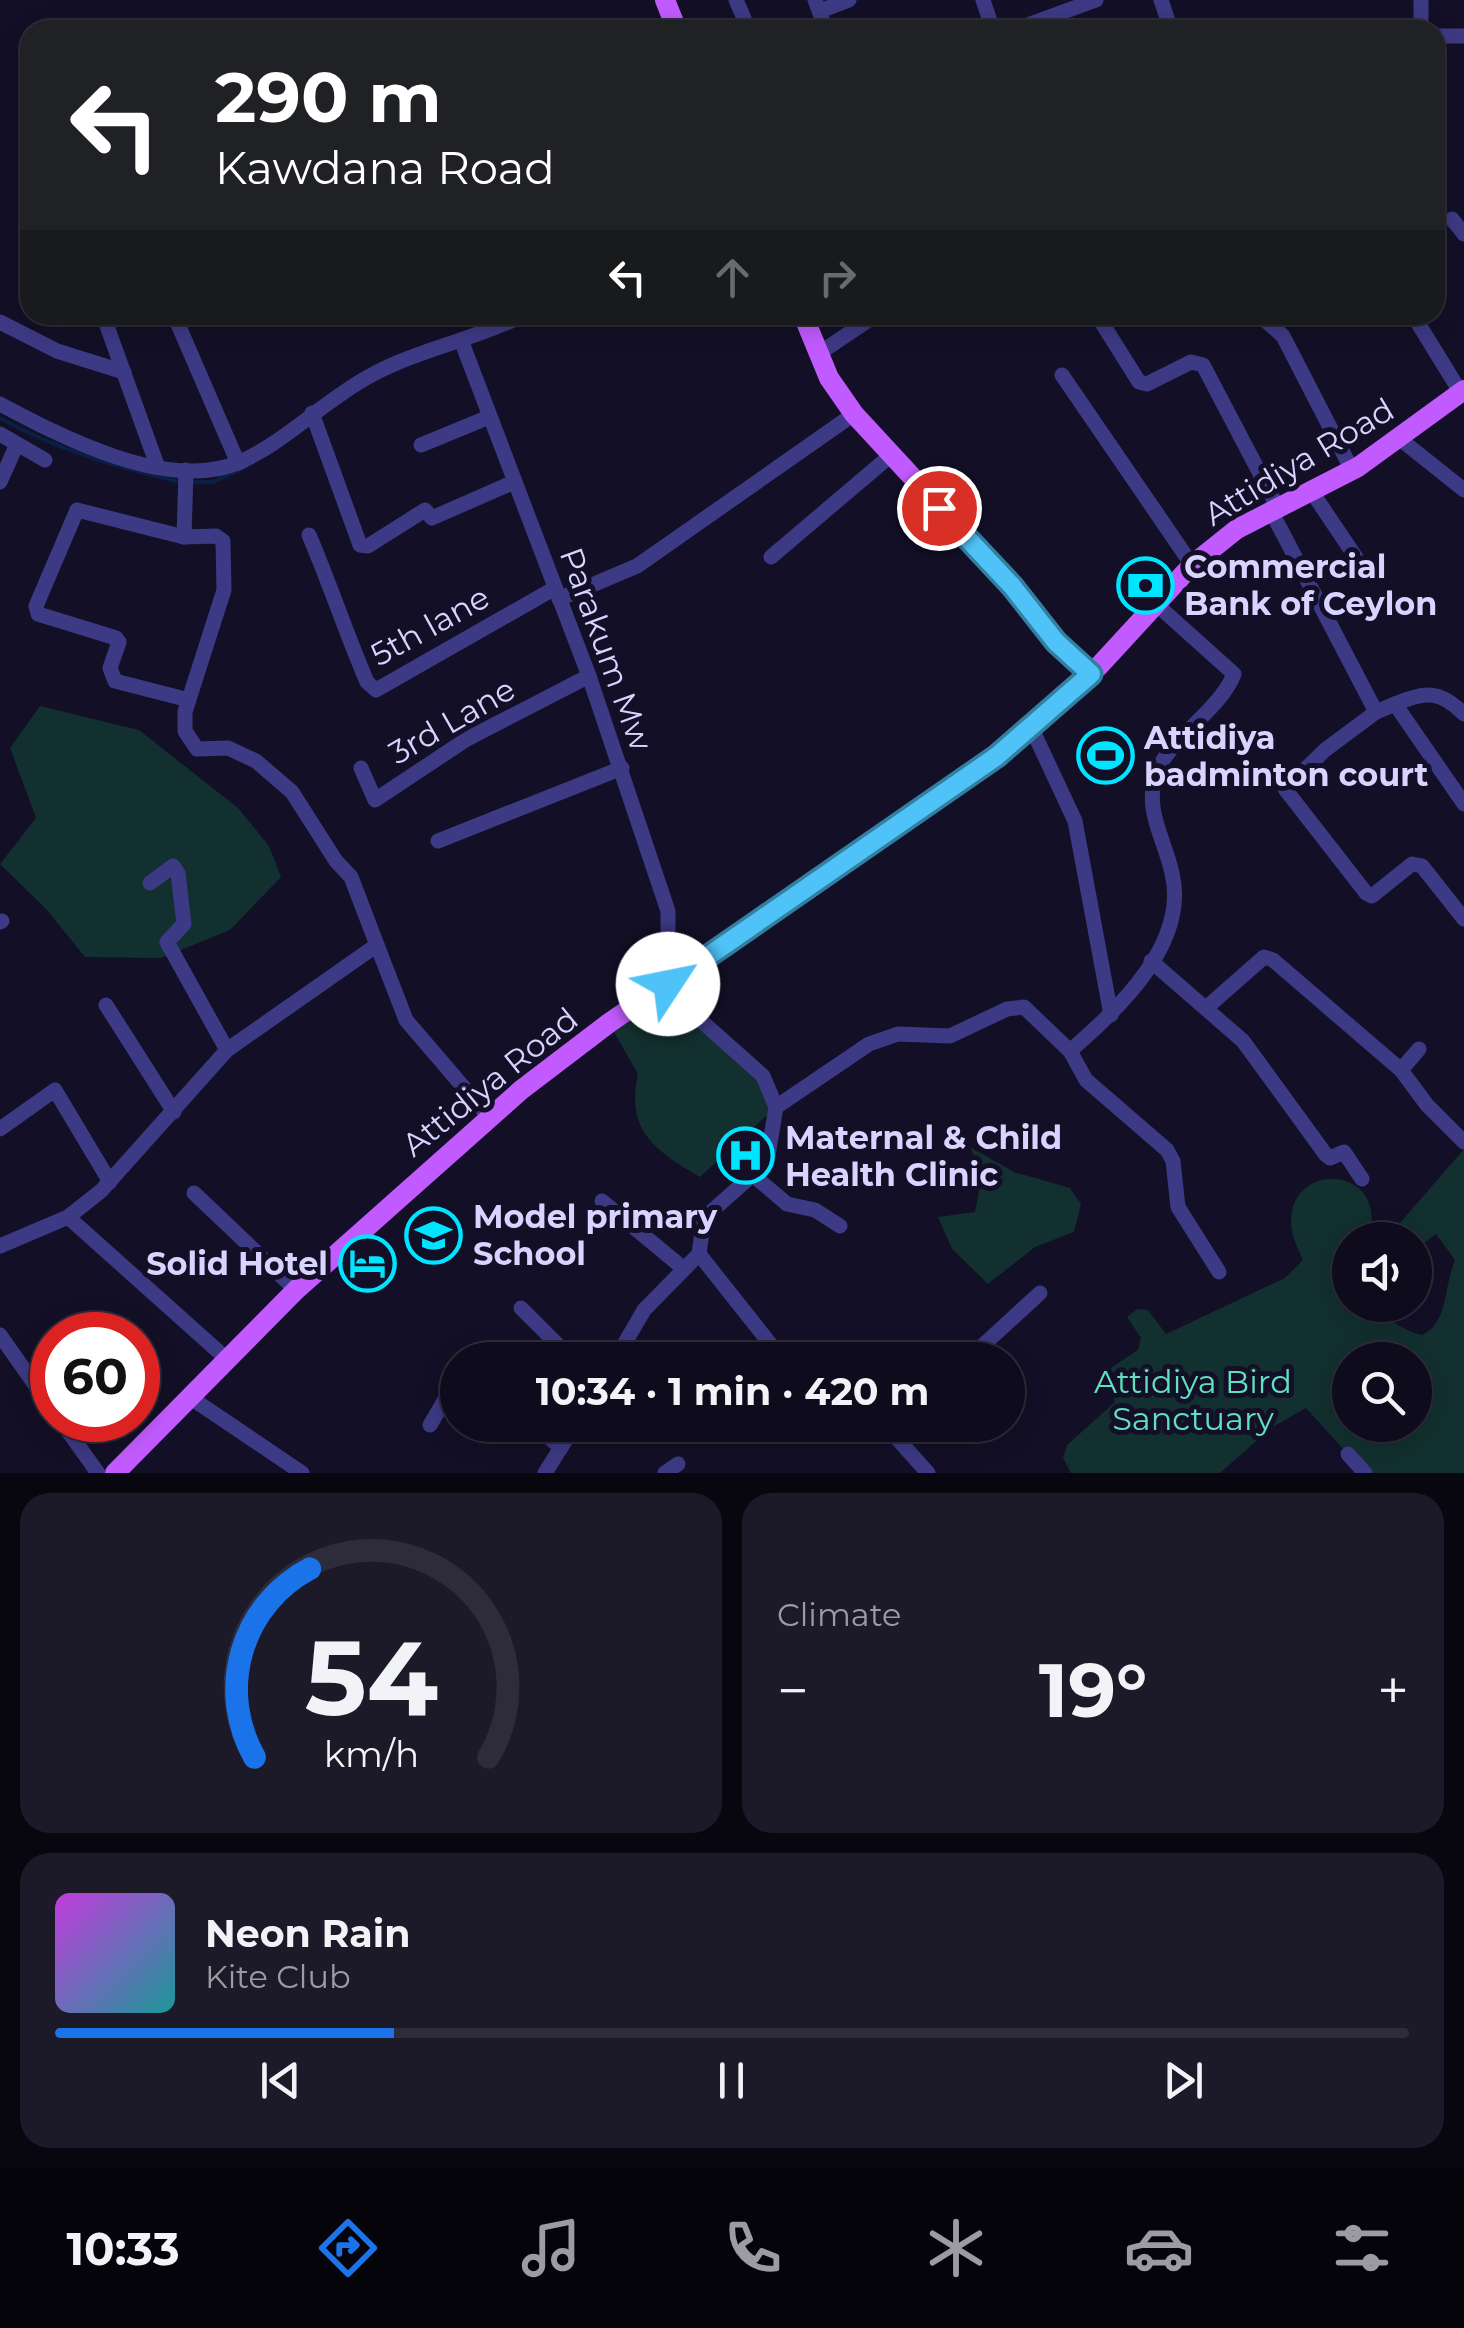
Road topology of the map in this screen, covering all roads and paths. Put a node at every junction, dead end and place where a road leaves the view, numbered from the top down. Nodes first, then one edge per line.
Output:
1 (849, 0) edge
2 (1096, 0) edge
3 (817, 6) edge
4 (1041, 20) edge
5 (1452, 218) dead end
6 (1464, 234) edge
7 (0, 322) edge
8 (107, 325) edge
9 (178, 325) edge
10 (499, 325) edge
11 (807, 325) edge
12 (861, 325) edge
13 (1103, 325) edge
14 (1270, 325) edge
15 (1418, 325) edge
16 (462, 340) junction
17 (818, 354) junction
18 (124, 372) junction
19 (1062, 375) dead end
20 (1462, 392) edge
21 (0, 404) edge
22 (312, 414) junction
23 (854, 414) junction
24 (489, 417) junction
25 (0, 434) edge
26 (1400, 440) junction
27 (17, 444) junction
28 (420, 445) dead end
29 (890, 456) junction
30 (46, 460) dead end
31 (238, 463) junction
32 (156, 465) junction
33 (1352, 470) junction
34 (186, 477) junction
35 (0, 482) edge
36 (514, 482) junction
37 (1310, 490) junction
38 (1464, 490) edge
39 (1273, 507) junction
40 (309, 535) dead end
41 (184, 537) junction
42 (771, 558) dead end
43 (1192, 564) junction
44 (1365, 571) dead end
45 (557, 593) junction
46 (1156, 604) junction
47 (1091, 674) junction
48 (590, 676) junction
49 (189, 700) junction
50 (1395, 704) junction
51 (1376, 712) junction
52 (1464, 714) edge
53 (1032, 728) junction
54 (361, 768) dead end
55 (622, 768) junction
56 (1464, 804) edge
57 (438, 842) dead end
58 (150, 882) dead end
59 (1464, 920) edge
60 (378, 945) junction
61 (1150, 961) junction
62 (668, 984) junction
63 (106, 1005) dead end
64 (1206, 1008) junction
65 (1110, 1015) junction
66 (1419, 1049) dead end
67 (227, 1050) junction
68 (1070, 1050) junction
69 (1401, 1070) junction
70 (776, 1107) junction
71 (174, 1112) junction
72 (490, 1118) junction
73 (0, 1129) edge
74 (1464, 1142) edge
75 (754, 1176) junction
76 (1362, 1178) dead end
77 (110, 1182) junction
78 (194, 1193) dead end
79 (602, 1201) dead end
80 (68, 1217) junction
81 (840, 1226) dead end
82 (0, 1246) edge
83 (699, 1254) junction
84 (682, 1268) junction
85 (1219, 1272) dead end
86 (296, 1290) junction
87 (1040, 1293) dead end
88 (521, 1308) dead end
89 (0, 1334) edge
90 (554, 1342) edge
91 (625, 1342) edge
92 (769, 1342) edge
93 (987, 1342) edge
94 (229, 1361) junction
95 (30, 1377) edge
96 (191, 1398) junction
97 (440, 1408) edge
98 (430, 1425) dead end
99 (76, 1442) edge
100 (554, 1442) edge
101 (565, 1442) edge
102 (902, 1442) edge
103 (561, 1448) junction
104 (1348, 1454) dead end
105 (98, 1473) edge
106 (115, 1473) edge
107 (302, 1473) edge
108 (545, 1473) edge
109 (928, 1473) edge
110 (1365, 1473) edge

1 - 3 street
2 - 4 street
5 - 6 street
7 - 18 street
8 - 18 street
9 - 31 street
10 - 16 street
11 - 17 main road
12 - 17 street
13 - 39 street
14 - 33 street
15 - 20 street
16 - 22 street
16 - 24 street, Parakum Mw
17 - 23 main road
18 - 32 street
19 - 43 street
20 - 26 main road, Attidiya Road
21 - 32 street
22 - 31 street
22 - 36 street
23 - 29 main road
23 - 45 street
24 - 28 street
24 - 36 street, Parakum Mw
25 - 27 street
26 - 33 main road, Attidiya Road
26 - 38 street
27 - 30 street
27 - 35 street
29 - 42 street
29 - 47 main road
31 - 34 street
32 - 34 street
33 - 37 main road, Attidiya Road
34 - 41 street
36 - 45 street, Parakum Mw
37 - 39 main road, Attidiya Road
37 - 44 street
39 - 43 main road, Attidiya Road
39 - 51 street
40 - 45 street, 5th lane
41 - 49 street
41 - 49 street
43 - 46 main road, Attidiya Road
45 - 48 street, Parakum Mw
46 - 47 main road, Attidiya Road
46 - 61 street
47 - 53 main road, Attidiya Road
48 - 54 street, 3rd Lane
48 - 55 street, Parakum Mw
49 - 60 street
50 - 51 street
50 - 52 street
50 - 56 street
51 - 59 street
53 - 62 main road, Attidiya Road
53 - 65 street
55 - 57 street
55 - 62 street, Parakum Mw
58 - 67 street
60 - 67 street
60 - 72 street
61 - 64 street
61 - 65 street
62 - 70 street
62 - 72 main road, Attidiya Road
63 - 71 street
64 - 69 street
64 - 76 street
65 - 68 street
66 - 69 street
67 - 71 street
68 - 70 street
68 - 85 street
69 - 74 street
70 - 75 street
71 - 77 street
72 - 86 main road, Attidiya Road
73 - 77 street
75 - 81 street
75 - 83 street
77 - 80 street
78 - 86 street
79 - 84 street
80 - 82 street
80 - 94 street
83 - 84 street
83 - 92 street
84 - 91 street
86 - 94 main road, Attidiya Road
87 - 93 street
88 - 90 street
89 - 95 street
94 - 96 main road, Attidiya Road
96 - 106 main road, Attidiya Road
96 - 107 street
97 - 98 street
99 - 105 street
100 - 103 street
101 - 103 street
102 - 109 street
103 - 108 street
104 - 110 street

